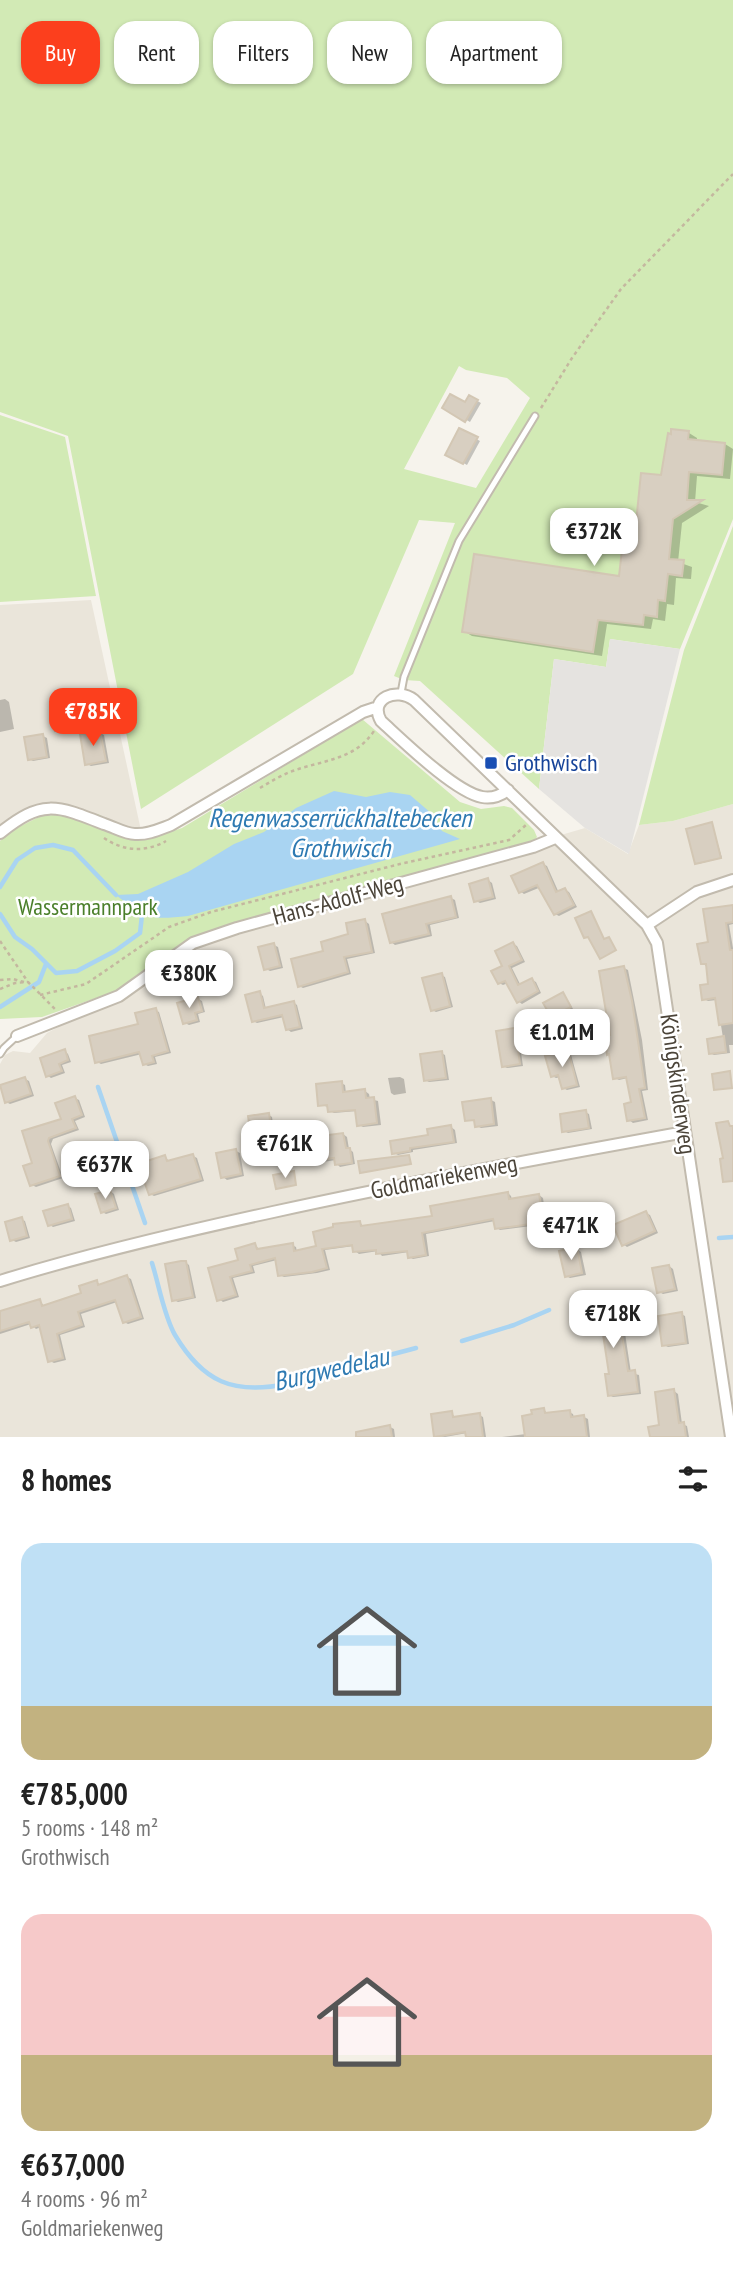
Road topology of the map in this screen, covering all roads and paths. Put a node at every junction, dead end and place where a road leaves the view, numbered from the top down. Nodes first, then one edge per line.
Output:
1 (733, 174) edge
2 (535, 416) joint
3 (401, 693) junction
4 (378, 707) junction
5 (508, 790) junction
6 (0, 833) edge
7 (555, 838) junction
8 (733, 880) edge
9 (647, 925) junction
10 (0, 941) edge
11 (0, 980) edge
12 (28, 982) junction
13 (0, 989) edge
14 (63, 1017) junction
15 (18, 1036) joint
16 (0, 1054) edge
17 (685, 1132) junction
18 (0, 1281) edge
19 (731, 1437) edge

1 - 2 path
2 - 3 lane
3 - 4 street
3 - 5 street, Königskinderweg
4 - 5 street
4 - 6 street
5 - 7 street, Königskinderweg
7 - 9 street, Königskinderweg
7 - 14 street, Hans-Adolf-Weg
8 - 9 street
9 - 17 street, Königskinderweg
10 - 12 path
11 - 12 path
12 - 13 path
12 - 14 path
14 - 15 street, Hans-Adolf-Weg
15 - 16 lane
17 - 18 street, Goldmariekenweg
17 - 19 street, Königskinderweg

